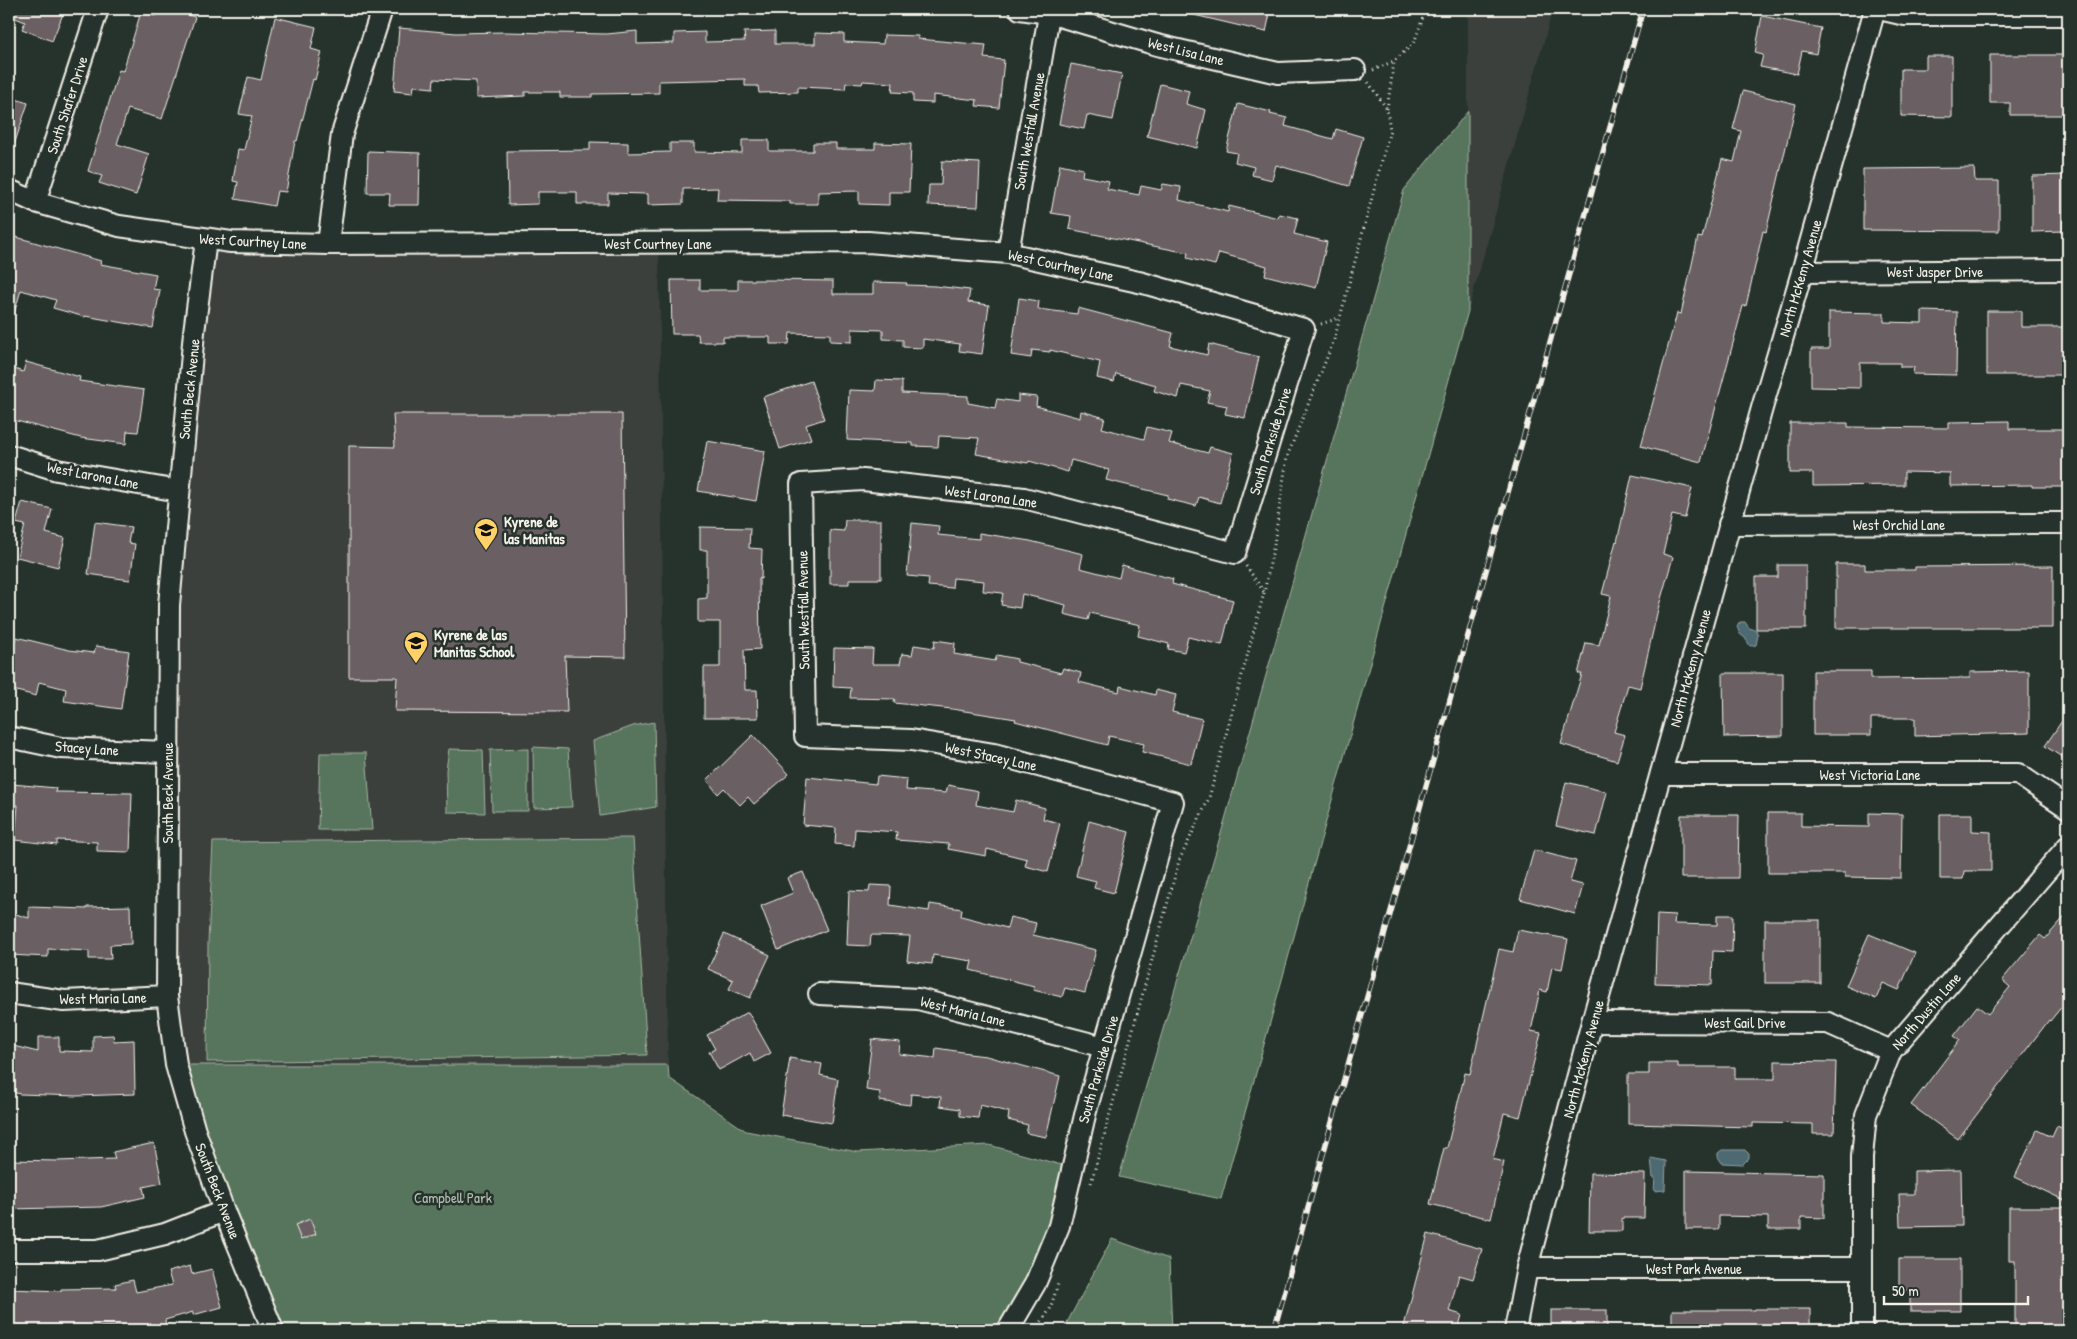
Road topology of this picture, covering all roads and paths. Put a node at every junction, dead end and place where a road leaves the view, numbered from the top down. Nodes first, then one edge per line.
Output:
1 (98, 9) edge
2 (382, 9) edge
3 (1020, 9) edge
4 (1426, 9) edge
5 (1877, 9) edge
6 (1049, 11) edge
7 (2068, 15) edge
8 (1394, 61) junction
9 (1355, 70) junction
10 (1387, 109) junction
11 (9, 190) edge
12 (35, 202) junction
13 (206, 240) junction
14 (328, 244) junction
15 (1008, 253) junction
16 (2068, 270) edge
17 (1802, 272) junction
18 (1304, 329) joint
19 (9, 455) edge
20 (801, 484) joint
21 (179, 490) junction
22 (2068, 523) edge
23 (1729, 524) junction
24 (1235, 553) junction
25 (1264, 593) junction
26 (806, 736) joint
27 (9, 737) edge
28 (167, 752) junction
29 (1661, 774) junction
30 (1173, 802) joint
31 (2068, 808) edge
32 (2068, 846) edge
33 (9, 993) edge
34 (819, 994) dead end
35 (167, 996) junction
36 (1592, 1022) junction
37 (1104, 1046) junction
38 (1891, 1051) junction
39 (1090, 1185) dead end
40 (224, 1211) junction
41 (9, 1250) edge
42 (1527, 1268) junction
43 (1861, 1268) junction
44 (1059, 1282) dead end
45 (273, 1330) edge
46 (1008, 1330) edge
47 (1036, 1330) edge
48 (1515, 1330) edge
49 (1862, 1330) edge

1 - 12 street, South Shafer Drive
2 - 14 street
3 - 6 street, West Lisa Lane
4 - 8 path
5 - 7 street
5 - 17 street, North McKemy Avenue
6 - 9 street, West Lisa Lane
6 - 15 street, South Westfall Avenue
8 - 9 path
8 - 10 path
9 - 10 path
10 - 25 path
11 - 12 street, West Courtney Lane
12 - 13 street, West Courtney Lane
13 - 14 street, West Courtney Lane
13 - 21 street, South Beck Avenue
14 - 15 street, West Courtney Lane
15 - 18 street, West Courtney Lane
16 - 17 street, West Jasper Drive
17 - 23 street, North McKemy Avenue
18 - 24 street, South Parkside Drive
19 - 21 street, West Larona Lane
20 - 24 street, West Larona Lane
20 - 26 street, South Westfall Avenue
21 - 28 street, South Beck Avenue
22 - 23 street, West Orchid Lane
23 - 29 street, North McKemy Avenue
24 - 25 path
25 - 39 path
26 - 30 street, West Stacey Lane
27 - 28 street, Stacey Lane
28 - 35 street, South Beck Avenue
29 - 31 street, West Victoria Lane
29 - 36 street, North McKemy Avenue
30 - 37 street, South Parkside Drive
32 - 38 street, North Dustin Lane
33 - 35 street, West Maria Lane
34 - 37 street, West Maria Lane
35 - 40 street, South Beck Avenue
36 - 38 street, West Gail Drive
36 - 42 street, North McKemy Avenue
37 - 46 street, South Parkside Drive
38 - 43 street, North Dustin Lane
40 - 41 street
40 - 45 street, South Beck Avenue
42 - 43 street, West Park Avenue
42 - 48 street, North McKemy Avenue
43 - 49 street, North Dustin Lane
44 - 47 path

